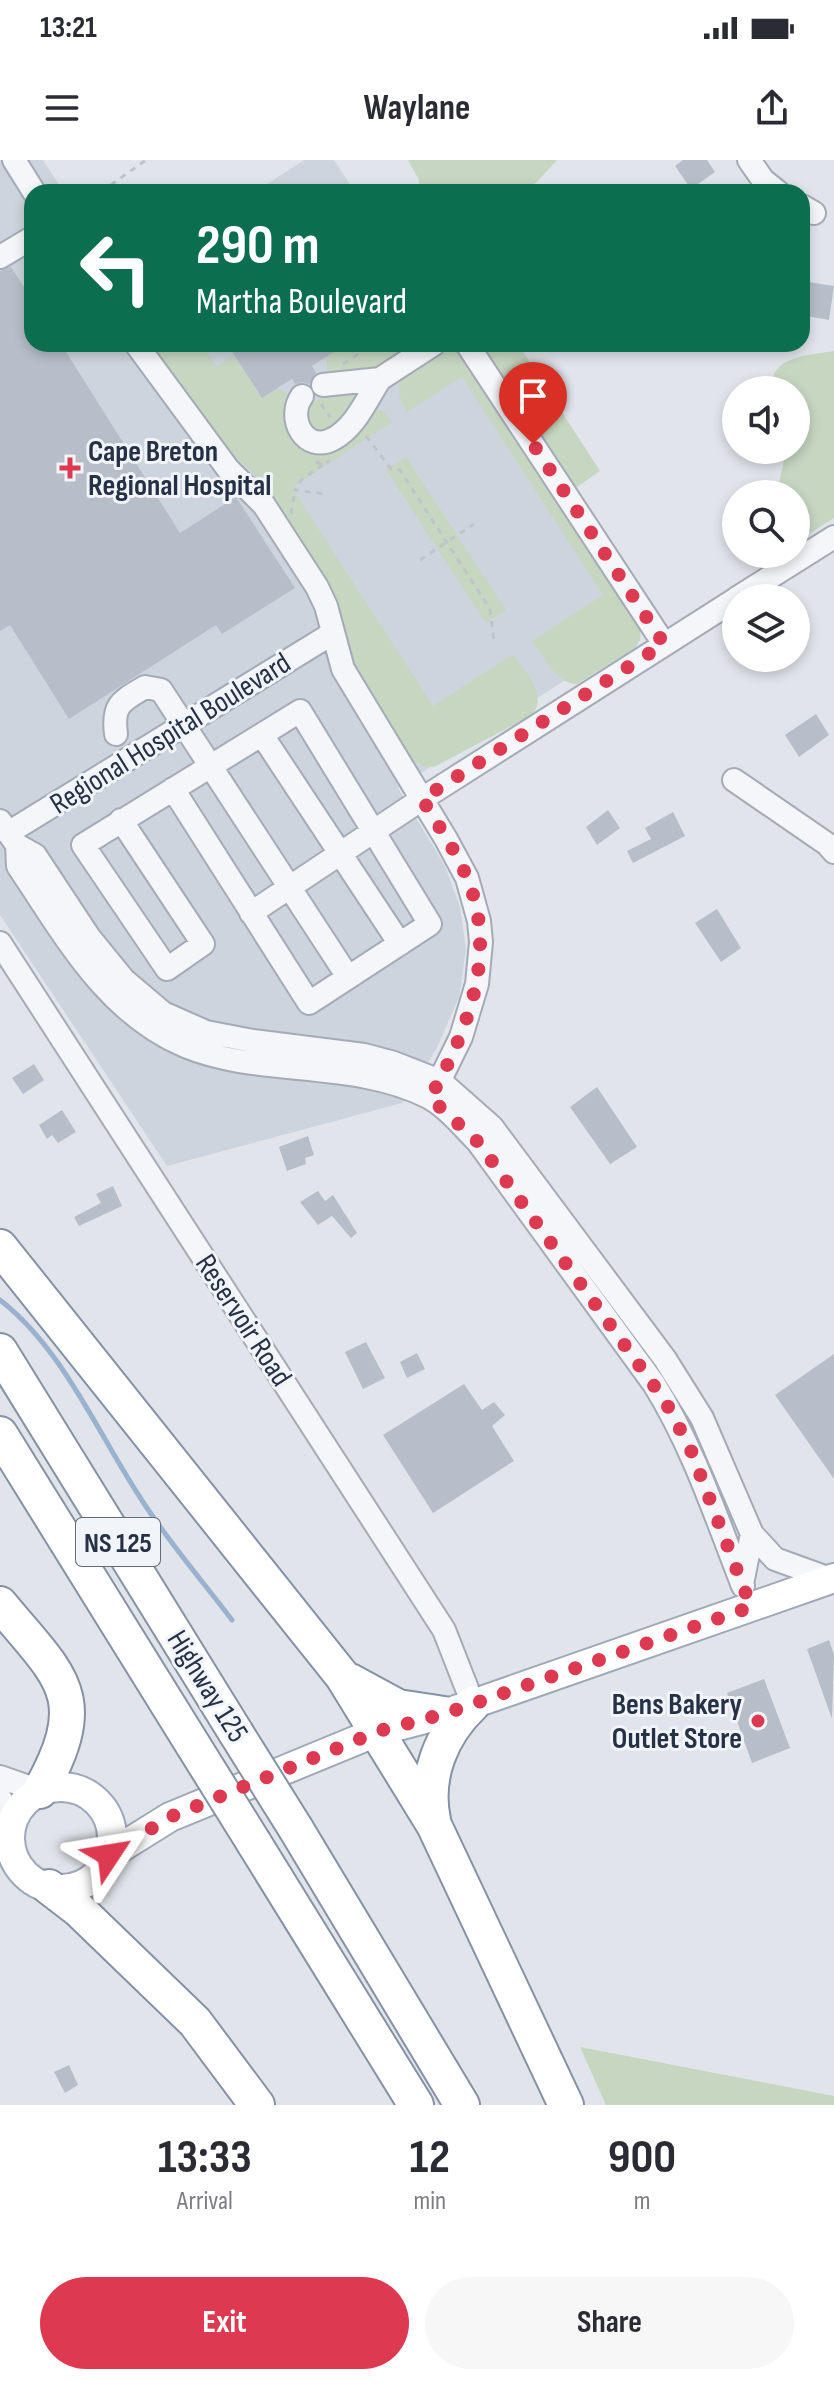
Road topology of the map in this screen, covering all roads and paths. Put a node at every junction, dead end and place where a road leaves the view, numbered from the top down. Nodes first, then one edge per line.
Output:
1 (14, 160) edge
2 (146, 160) edge
3 (749, 160) edge
4 (29, 184) edge
5 (112, 184) edge
6 (768, 184) edge
7 (24, 243) edge
8 (0, 257) edge
9 (142, 352) edge
10 (362, 352) edge
11 (422, 352) edge
12 (472, 352) edge
13 (330, 376) joint
14 (380, 379) junction
15 (302, 396) dead end
16 (358, 442) dead end
17 (336, 456) dead end
18 (307, 457) dead end
19 (323, 465) junction
20 (325, 494) dead end
21 (474, 524) dead end
22 (834, 537) edge
23 (447, 542) junction
24 (420, 560) dead end
25 (759, 584) edge
26 (722, 607) edge
27 (333, 633) junction
28 (494, 641) dead end
29 (664, 644) junction
30 (184, 724) junction
31 (116, 734) dead end
32 (262, 735) junction
33 (213, 766) junction
34 (734, 780) dead end
35 (173, 789) junction
36 (422, 799) junction
37 (121, 820) junction
38 (373, 831) junction
39 (8, 833) edge
40 (831, 848) edge
41 (340, 854) junction
42 (290, 887) junction
43 (251, 913) junction
44 (0, 943) edge
45 (400, 944) junction
46 (348, 977) junction
47 (435, 1090) junction
48 (560, 1236) junction
49 (0, 1247) edge
50 (0, 1351) edge
51 (0, 1434) edge
52 (752, 1534) junction
53 (832, 1579) edge
54 (747, 1595) junction
55 (0, 1604) edge
56 (343, 1677) junction
57 (458, 1709) junction
58 (379, 1731) junction
59 (0, 1777) edge
60 (40, 1791) junction
61 (101, 1805) junction
62 (170, 1817) junction
63 (4, 1818) edge
64 (434, 1825) junction
65 (109, 1855) junction
66 (0, 1879) edge
67 (43, 1885) junction
68 (257, 2105) edge
69 (416, 2105) edge
70 (462, 2105) edge
71 (566, 2105) edge

1 - 4 street
2 - 5 path
3 - 6 street
7 - 8 street
9 - 27 street
10 - 13 path
11 - 14 street
12 - 29 street
13 - 14 street
14 - 15 street
16 - 23 path
17 - 19 path
18 - 19 path
19 - 20 path
21 - 23 path
22 - 25 street
23 - 24 path
23 - 28 path
26 - 29 street
27 - 30 street, Regional Hospital Boulevard
27 - 36 street
29 - 36 street
30 - 31 street
30 - 33 street
30 - 39 street, Regional Hospital Boulevard
32 - 33 street
32 - 38 street
32 - 41 street
33 - 35 street
33 - 42 street
34 - 40 street
35 - 37 street
35 - 43 street
36 - 38 street
36 - 47 street
37 - 37 street
38 - 41 street
38 - 45 street
39 - 47 street, Regional Hospital Boulevard
41 - 42 street
41 - 45 street
42 - 43 street
42 - 46 street
43 - 46 street
44 - 57 street, Reservoir Road
45 - 46 street
47 - 48 street
48 - 52 street
48 - 54 street
49 - 56 highway
50 - 70 highway, Highway 125 / NS 125, bridge
51 - 69 highway, Highway 125 / NS 125, bridge
52 - 53 street
52 - 54 street
53 - 54 main road
54 - 57 main road
55 - 60 highway
56 - 57 highway
56 - 58 highway
57 - 58 main road
57 - 64 highway
58 - 62 main road
58 - 64 highway
59 - 60 street
60 - 61 main road
60 - 63 main road
61 - 62 main road
61 - 65 main road
62 - 65 main road
63 - 67 main road
64 - 71 highway
65 - 67 main road
66 - 67 main road
67 - 68 highway

